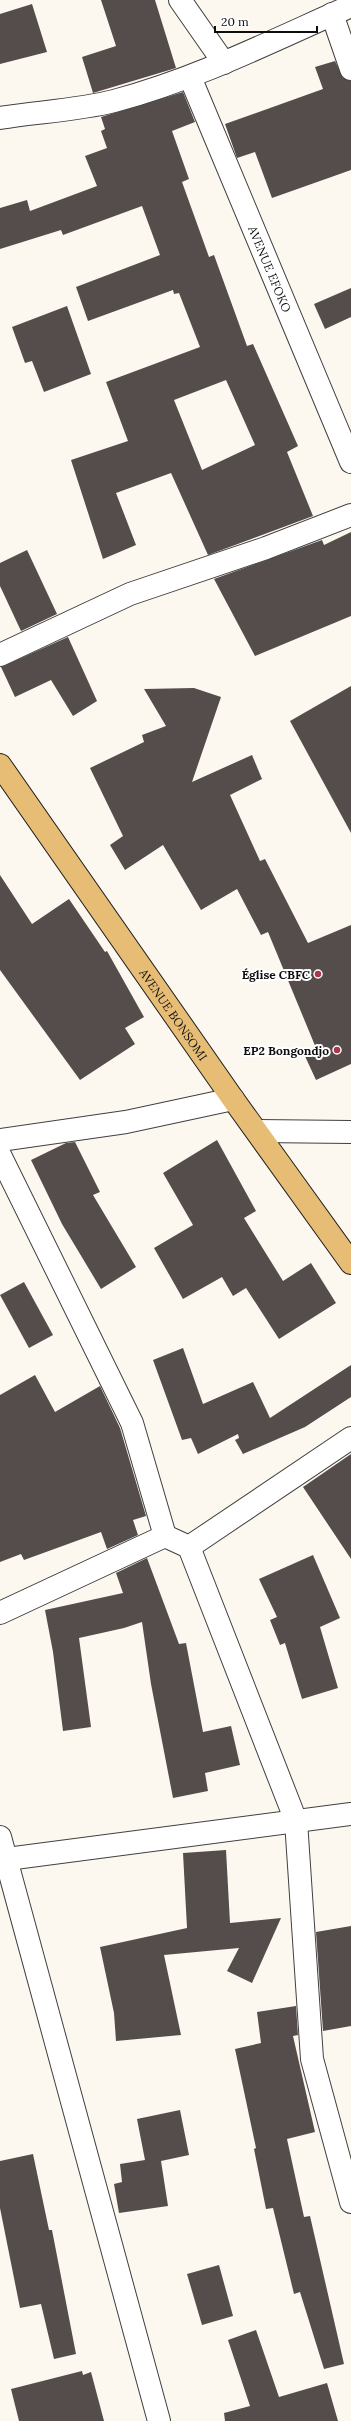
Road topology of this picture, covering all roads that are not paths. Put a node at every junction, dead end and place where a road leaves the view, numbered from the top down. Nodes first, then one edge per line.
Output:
1 (180, 0) edge
2 (342, 10) edge
3 (224, 63) junction
4 (351, 69) edge
5 (190, 76) junction
6 (0, 118) edge
7 (351, 462) edge
8 (351, 515) edge
9 (0, 655) edge
10 (0, 765) edge
11 (233, 1099) junction
12 (257, 1131) junction
13 (351, 1132) edge
14 (0, 1140) edge
15 (0, 1154) edge
16 (351, 1263) edge
17 (351, 1438) edge
18 (165, 1536) junction
19 (189, 1547) junction
20 (0, 1613) edge
21 (351, 1814) edge
22 (296, 1821) junction
23 (0, 1837) edge
24 (7, 1859) junction
25 (351, 2202) edge
26 (159, 2421) edge

1 - 3 street
2 - 3 street
2 - 4 street
3 - 5 street
5 - 6 street
5 - 7 street, AVENUE EFOKO
8 - 9 street
10 - 11 main road, AVENUE BONSOMI
11 - 12 main road, AVENUE BONSOMI
11 - 14 street
12 - 13 street
12 - 16 main road, AVENUE BONSOMI
15 - 18 street
17 - 19 street
18 - 19 street
18 - 20 street
19 - 22 street
21 - 22 street
22 - 24 street
22 - 25 street
23 - 24 street
24 - 26 street

